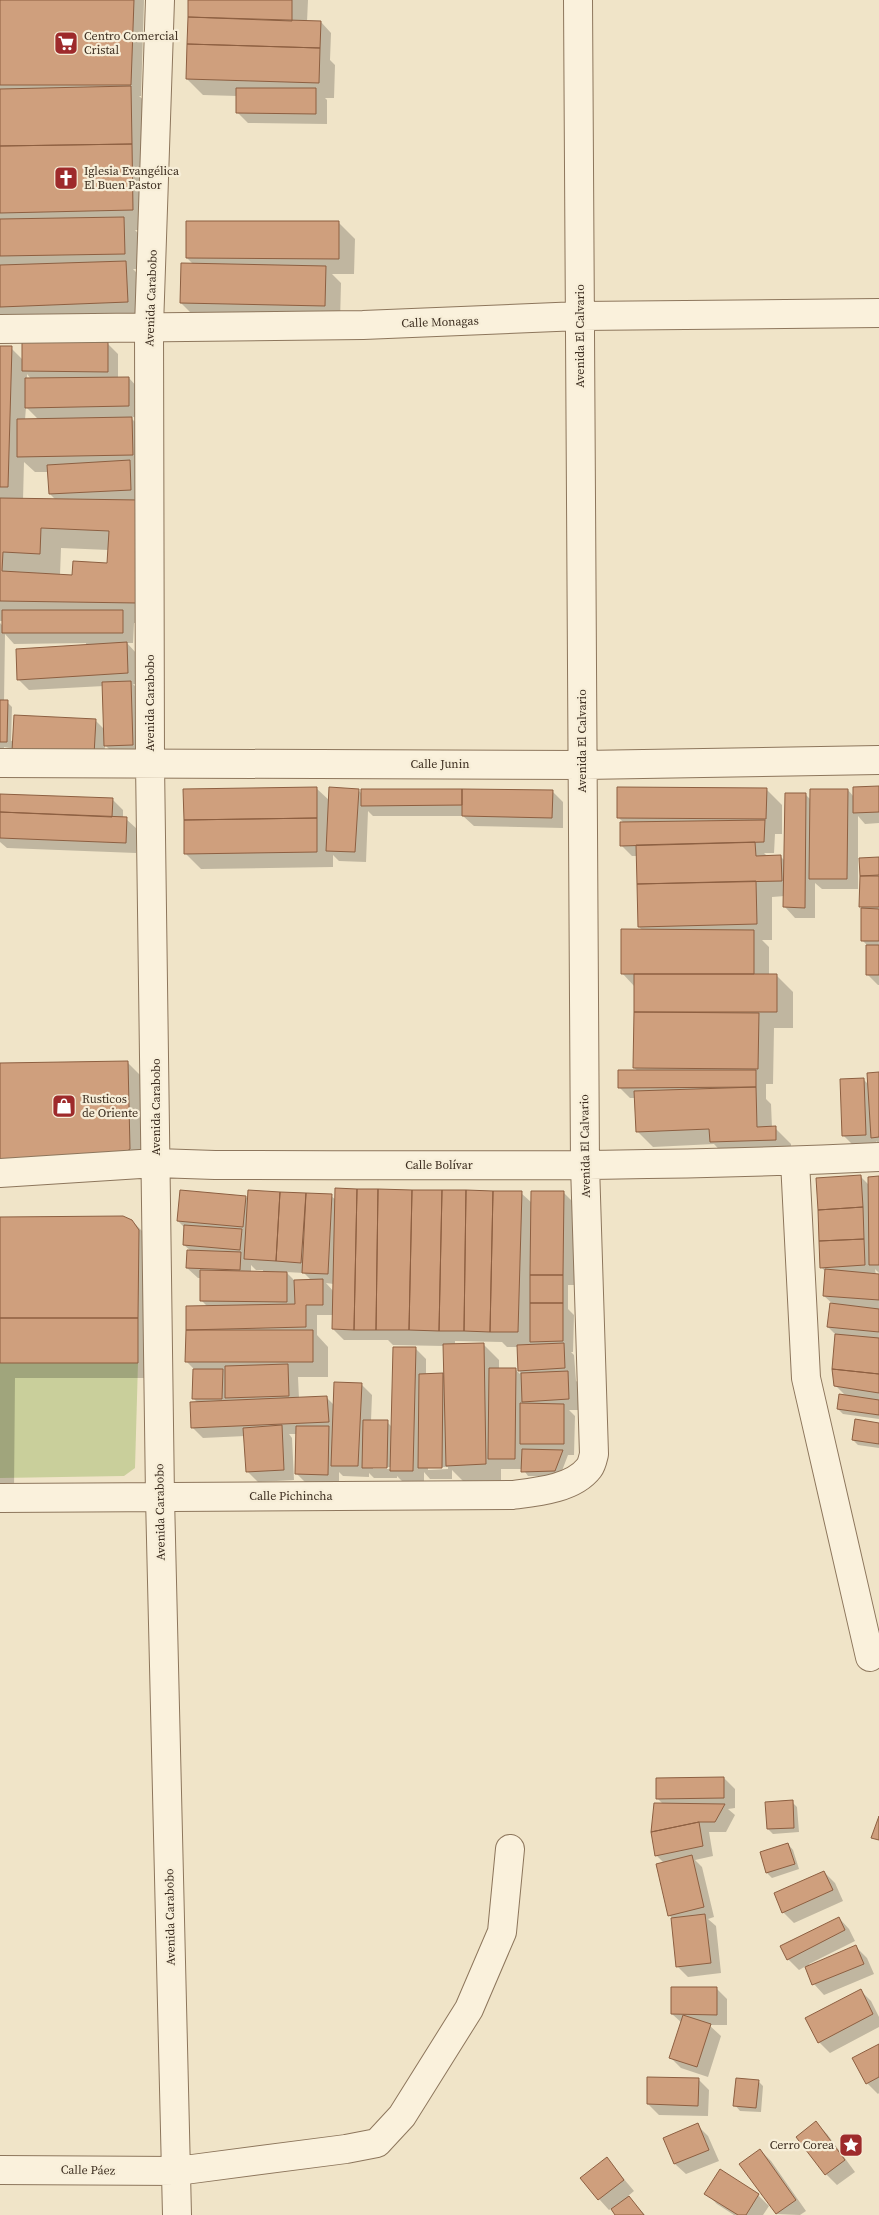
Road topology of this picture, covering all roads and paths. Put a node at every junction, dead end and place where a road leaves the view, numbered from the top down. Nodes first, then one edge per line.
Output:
1 (160, 0) edge
2 (578, 0) edge
3 (879, 313) edge
4 (580, 316) junction
5 (149, 327) junction
6 (0, 329) edge
7 (879, 760) edge
8 (0, 763) edge
9 (150, 763) junction
10 (582, 765) junction
11 (879, 1157) edge
12 (795, 1161) junction
13 (156, 1163) junction
14 (585, 1165) junction
15 (0, 1173) edge
16 (579, 1478) joint
17 (160, 1497) junction
18 (0, 1498) edge
19 (870, 1657) dead end
20 (510, 1849) dead end
21 (0, 2170) edge
22 (177, 2171) junction
23 (177, 2215) edge

1 - 5 street, Avenida Carabobo
2 - 4 street, Avenida El Calvario
3 - 4 street, Calle Monagas
4 - 5 street, Calle Monagas
4 - 10 street, Avenida El Calvario
5 - 6 street, Calle Monagas
5 - 9 street, Avenida Carabobo
7 - 10 street, Calle Junin
8 - 9 street, Calle Junin
9 - 10 street, Calle Junin
9 - 13 street, Avenida Carabobo
10 - 14 street, Avenida El Calvario
11 - 12 street, Calle Bolívar
12 - 14 street, Calle Bolívar
12 - 19 street
13 - 14 street, Calle Bolívar
13 - 15 street, Calle Bolívar
13 - 17 street, Avenida Carabobo
14 - 16 street, Avenida El Calvario
16 - 17 street, Calle Pichincha
17 - 18 street, Calle Pichincha
17 - 22 street, Avenida Carabobo
20 - 22 street, Calle Páez
21 - 22 street, Calle Páez
22 - 23 street, Avenida Carabobo

